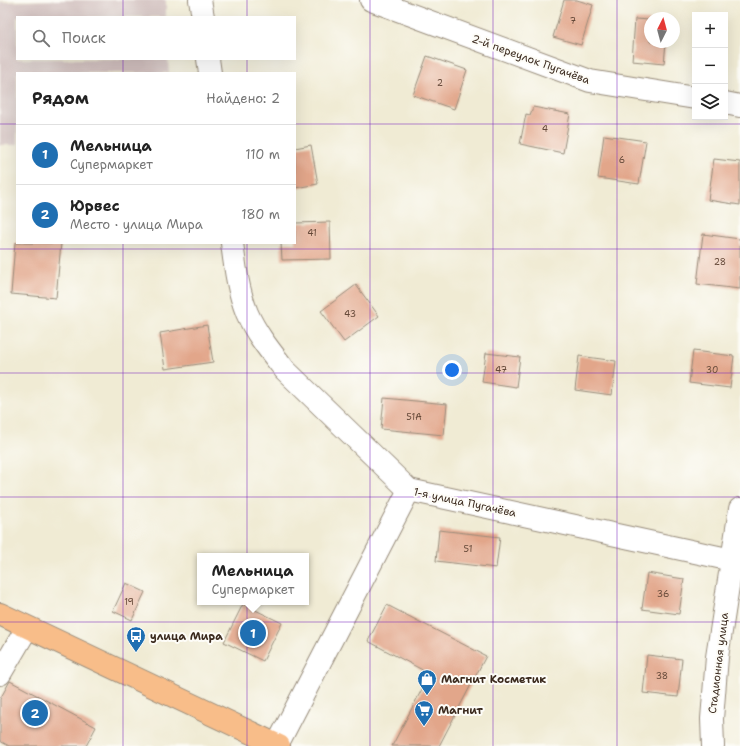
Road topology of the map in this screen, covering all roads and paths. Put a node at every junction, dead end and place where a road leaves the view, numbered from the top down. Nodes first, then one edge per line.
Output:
1 (200, 0) edge
2 (371, 0) edge
3 (203, 16) edge
4 (208, 60) edge
5 (210, 72) edge
6 (692, 98) edge
7 (728, 104) edge
8 (740, 106) edge
9 (232, 244) edge
10 (409, 490) junction
11 (740, 509) edge
12 (732, 560) junction
13 (0, 614) edge
14 (27, 628) junction
15 (0, 674) edge
16 (278, 745) edge
17 (713, 746) edge

1 - 3 street
2 - 6 street, 2-й переулок Пугачёва
4 - 5 street
7 - 8 street
9 - 10 street, 1-я улица Пугачёва
10 - 12 street, 1-я улица Пугачёва
10 - 16 street
11 - 12 street, Стадионная улица
12 - 17 street, Стадионная улица
13 - 14 main road
14 - 15 street
14 - 16 main road

